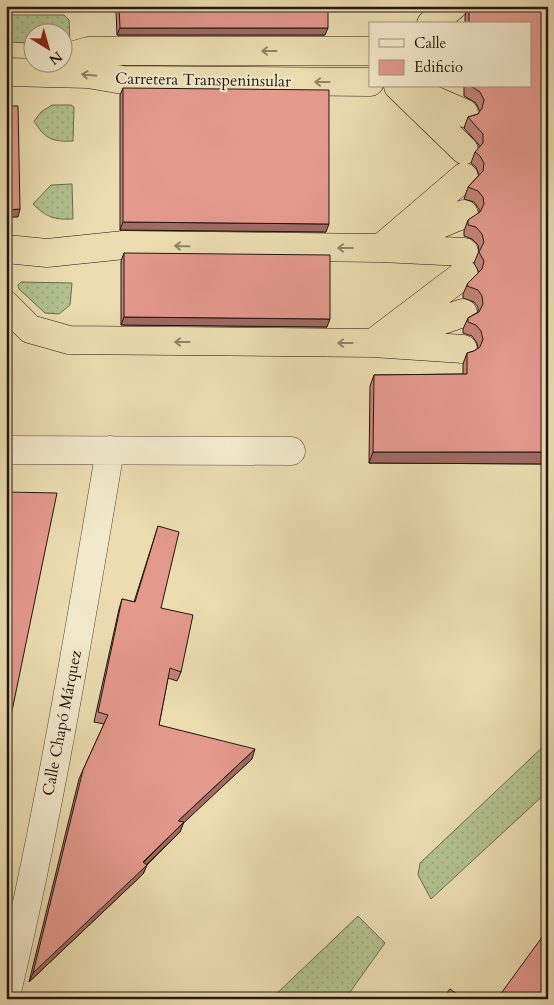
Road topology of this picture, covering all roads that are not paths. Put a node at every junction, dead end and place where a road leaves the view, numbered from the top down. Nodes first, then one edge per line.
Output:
1 (423, 6) edge
2 (429, 6) edge
3 (439, 6) edge
4 (456, 16) edge
5 (413, 22) edge
6 (417, 22) edge
7 (424, 22) edge
8 (438, 22) edge
9 (369, 52) edge
10 (72, 56) edge
11 (14, 73) edge
12 (369, 82) edge
13 (404, 88) edge
14 (404, 88) edge
15 (422, 88) edge
16 (464, 122) junction
17 (381, 248) junction
18 (6, 249) edge
19 (464, 263) junction
20 (6, 304) edge
21 (373, 343) junction
22 (6, 450) edge
23 (110, 450) junction
24 (291, 451) dead end
25 (6, 996) edge

1 - 5 highway
2 - 6 highway
3 - 7 highway
4 - 8 highway
9 -> 10 highway
12 -> 11 highway, Carretera Transpeninsular
13 - 16 highway
14 - 16 highway
15 - 16 highway
17 -> 18 highway
17 - 19 highway
17 - 19 highway
17 - 19 highway
19 - 21 highway
19 - 21 highway
19 - 21 highway
21 -> 20 highway
22 - 23 street
23 - 24 street
23 - 25 street, Calle Chapó Márquez

